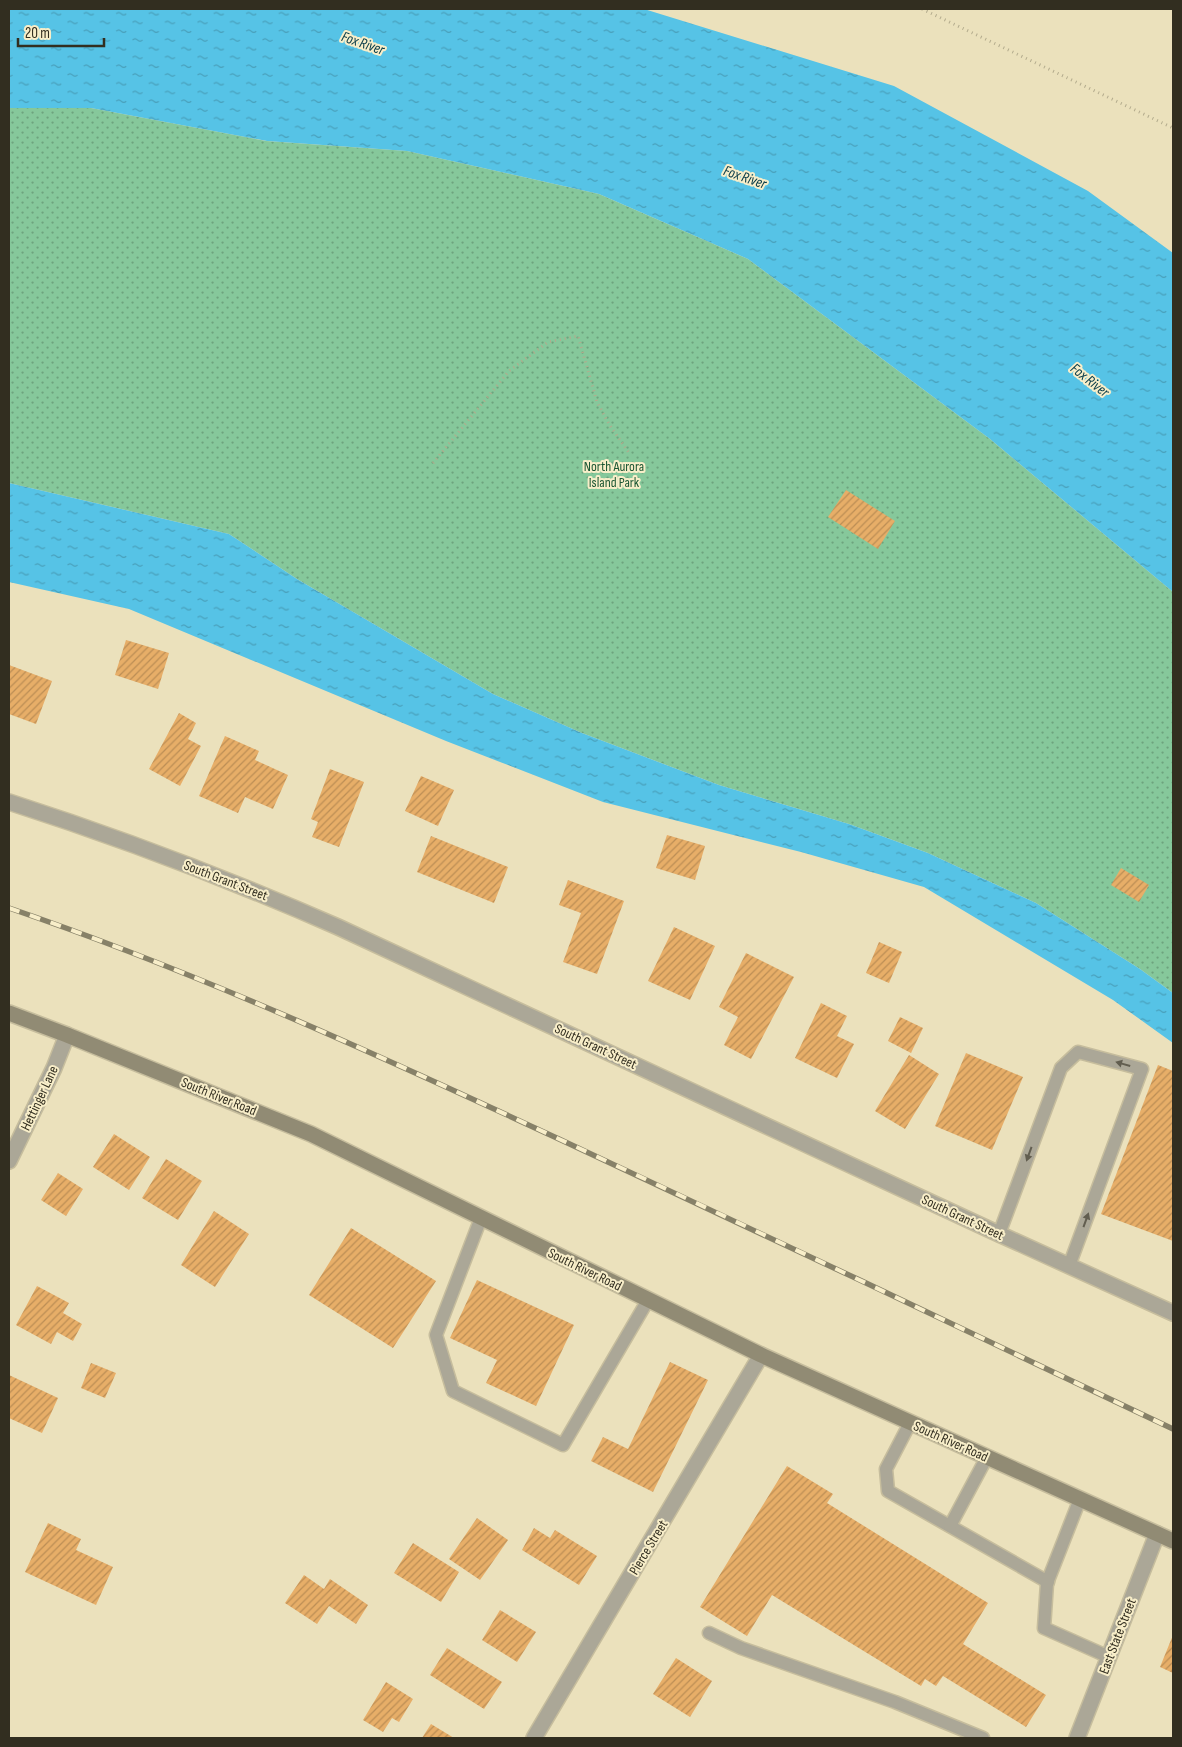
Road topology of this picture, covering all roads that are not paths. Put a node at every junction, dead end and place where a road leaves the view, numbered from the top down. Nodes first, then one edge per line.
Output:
1 (9, 802) edge
2 (9, 1013) edge
3 (67, 1035) junction
4 (9, 1161) edge
5 (481, 1218) junction
6 (999, 1234) junction
7 (1069, 1266) junction
8 (648, 1300) junction
9 (1173, 1312) edge
10 (761, 1355) junction
11 (910, 1423) junction
12 (986, 1457) junction
13 (1080, 1499) junction
14 (950, 1526) junction
15 (1157, 1534) junction
16 (1173, 1541) edge
17 (1048, 1582) junction
18 (709, 1633) dead end
19 (1109, 1657) junction
20 (534, 1738) edge
21 (983, 1738) edge
22 (1077, 1738) edge

1 - 6 street, South Grant Street
2 - 3 main road, South River Road
3 - 4 street, Hettinger Lane
3 - 5 main road, South River Road
5 - 8 main road, South River Road
5 - 8 lane
6 - 7 street, South Grant Street
7 -> 6 lane
7 - 9 street, South Grant Street
8 - 10 main road, South River Road
10 - 11 main road, South River Road
10 - 20 street, Pierce Street
11 - 12 main road, South River Road
11 - 14 lane
12 - 13 main road, South River Road
12 - 14 lane
13 - 15 main road, South River Road
13 - 17 lane
14 - 17 lane
15 - 16 main road, South River Road
15 - 19 street, East State Street
17 - 19 lane
18 - 21 lane
19 - 22 street, East State Street

